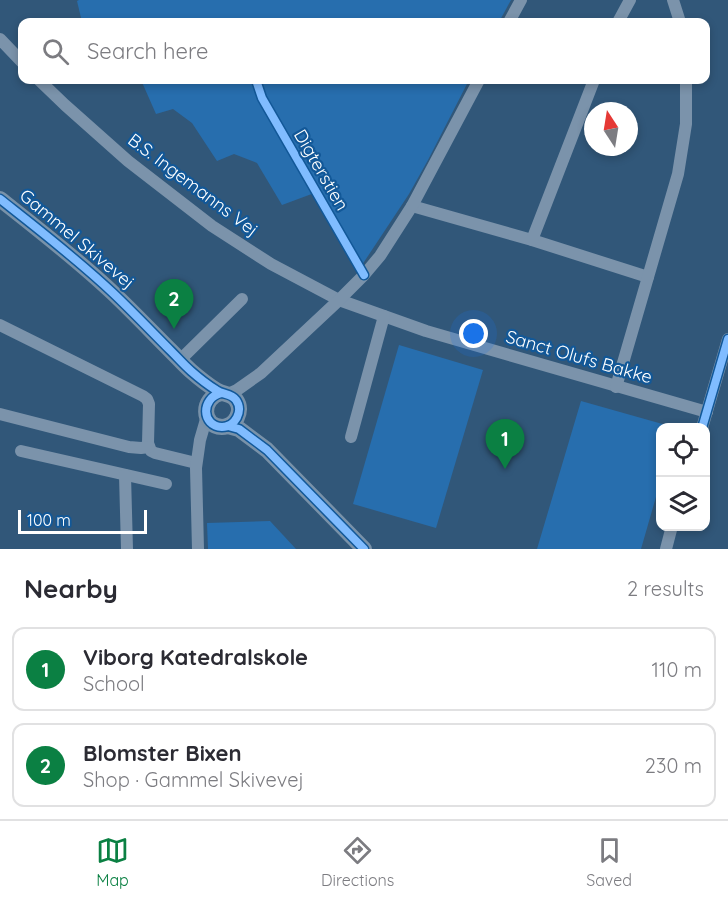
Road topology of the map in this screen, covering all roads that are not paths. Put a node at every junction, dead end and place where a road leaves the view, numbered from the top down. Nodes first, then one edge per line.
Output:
1 (521, 0) edge
2 (630, 0) edge
3 (674, 0) edge
4 (511, 18) edge
5 (620, 18) edge
6 (679, 18) edge
7 (0, 39) edge
8 (18, 58) edge
9 (43, 84) edge
10 (477, 84) edge
11 (592, 84) edge
12 (686, 84) edge
13 (0, 199) edge
14 (412, 206) junction
15 (532, 240) junction
16 (648, 277) junction
17 (242, 298) dead end
18 (339, 300) junction
19 (384, 316) junction
20 (0, 325) edge
21 (728, 339) edge
22 (185, 365) junction
23 (616, 387) junction
24 (224, 409) junction
25 (707, 412) junction
26 (0, 414) edge
27 (704, 423) edge
28 (351, 437) dead end
29 (149, 447) junction
30 (21, 451) dead end
31 (196, 463) junction
32 (125, 476) junction
33 (166, 484) dead end
34 (671, 531) edge
35 (128, 549) edge
36 (198, 549) edge
37 (364, 549) edge
38 (666, 549) edge

1 - 4 street
2 - 5 street
3 - 6 street
7 - 8 street
9 - 18 street, B.S. Ingemanns Vej
10 - 14 street
11 - 15 street
12 - 16 street
13 - 22 main road, Gammel Skivevej
14 - 15 street
14 - 18 street
15 - 16 street
16 - 23 street
17 - 22 street
18 - 19 street, Sanct Olufs Bakke
18 - 24 street
19 - 23 street, Sanct Olufs Bakke
19 - 28 street
20 - 29 street
21 - 25 street
22 - 24 main road, Gammel Skivevej
23 - 25 street, Sanct Olufs Bakke
24 - 31 street
24 - 37 main road, Gammel Skivevej
25 - 27 street
26 - 29 street
29 - 31 street
30 - 32 street
31 - 36 street
32 - 33 street
32 - 35 street
34 - 38 street

